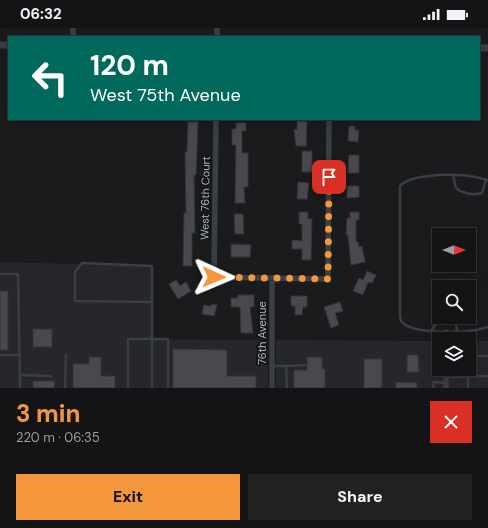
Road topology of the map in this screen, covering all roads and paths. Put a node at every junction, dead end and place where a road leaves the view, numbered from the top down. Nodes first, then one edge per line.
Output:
1 (216, 120) edge
2 (329, 120) edge
3 (453, 175) junction
4 (487, 180) edge
5 (0, 274) edge
6 (272, 278) junction
7 (152, 302) junction
8 (488, 327) edge
9 (431, 330) junction
10 (457, 331) junction
11 (446, 332) joint
12 (152, 339) junction
13 (0, 355) edge
14 (20, 355) junction
15 (66, 355) dead end
16 (476, 356) edge
17 (488, 356) edge
18 (305, 365) dead end
19 (272, 366) junction
20 (286, 366) junction
21 (20, 375) junction
22 (51, 376) dead end
23 (488, 376) edge
24 (468, 377) junction
25 (446, 383) edge
26 (20, 388) edge
27 (65, 388) edge
28 (128, 388) edge
29 (152, 388) edge
30 (168, 388) edge
31 (272, 388) edge
32 (286, 388) edge
33 (433, 388) edge
34 (468, 388) edge

1 - 6 street, West 76th Court
2 - 6 street
3 - 4 lane
3 - 4 lane
3 - 9 lane
5 - 14 lane
6 - 19 street, 76th Avenue
7 - 7 lane
7 - 12 lane
8 - 10 lane
9 - 10 lane
9 - 11 lane
10 - 11 lane
12 - 28 lane
12 - 29 lane
12 - 30 lane
13 - 14 lane
14 - 21 lane
15 - 27 lane
16 - 17 lane
18 - 20 lane
19 - 20 lane
19 - 31 street, 76th Avenue
20 - 32 lane
21 - 22 lane
21 - 26 lane
23 - 24 lane
24 - 25 lane
24 - 34 lane
25 - 33 lane

